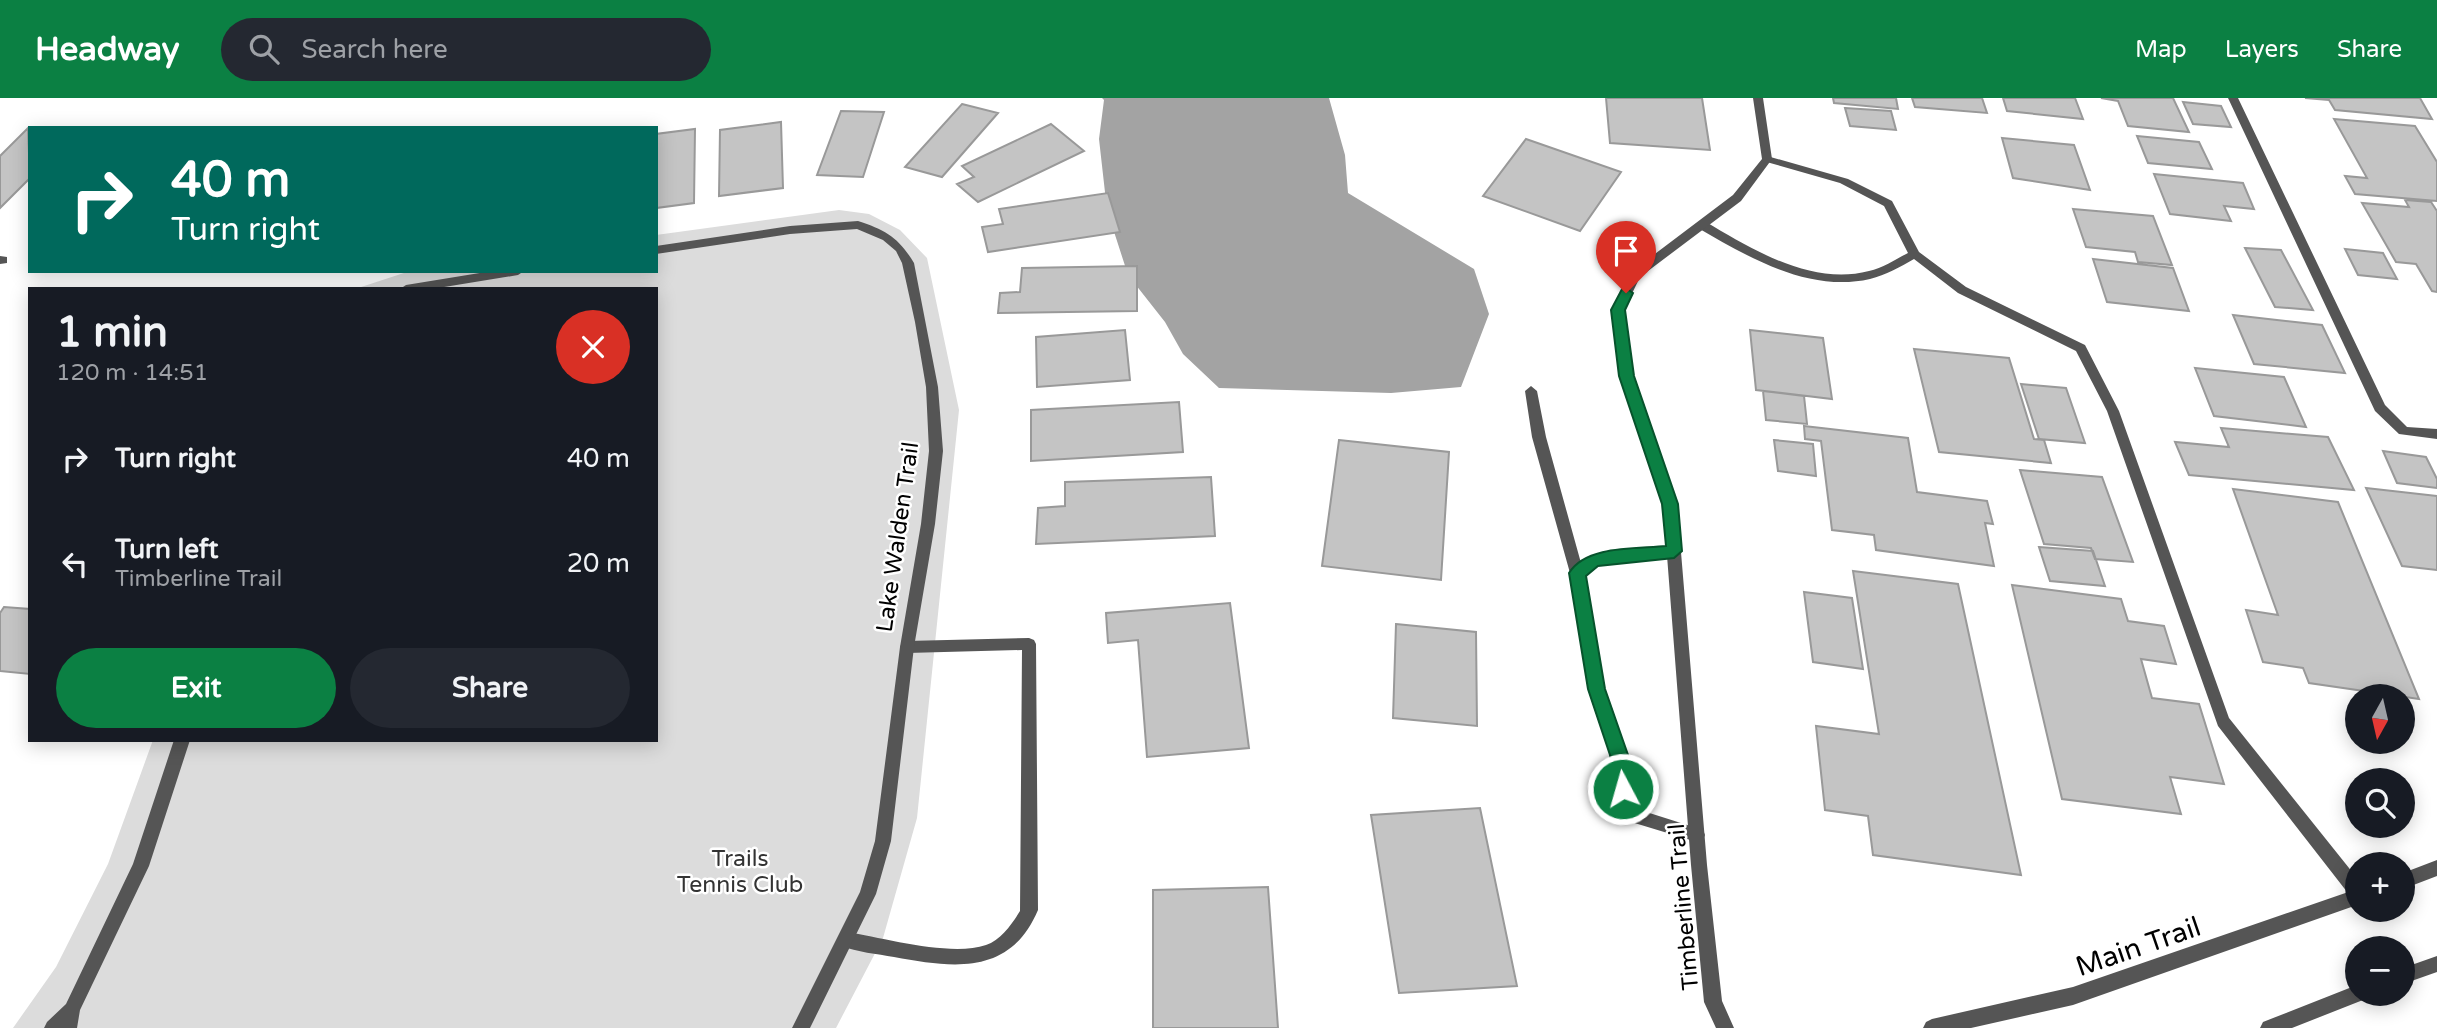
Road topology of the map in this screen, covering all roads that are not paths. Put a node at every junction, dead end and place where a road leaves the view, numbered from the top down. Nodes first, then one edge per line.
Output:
1 (1758, 98) edge
2 (2232, 98) edge
3 (1767, 159) junction
4 (1702, 225) junction
5 (658, 250) edge
6 (1915, 254) junction
7 (506, 273) edge
8 (418, 287) edge
9 (1531, 391) dead end
10 (2437, 434) edge
11 (1674, 551) junction
12 (1577, 573) junction
13 (907, 647) junction
14 (181, 742) edge
15 (1697, 835) junction
16 (2437, 868) edge
17 (2345, 876) edge
18 (2415, 876) edge
19 (2345, 901) edge
20 (847, 940) junction
21 (2437, 964) edge
22 (2415, 972) edge
23 (2345, 999) edge
24 (72, 1009) junction
25 (53, 1028) edge
26 (68, 1028) edge
27 (801, 1028) edge
28 (1725, 1028) edge
29 (1933, 1028) edge
30 (2269, 1028) edge

1 - 3 street
2 - 10 street
3 - 4 street, Timberline Trail
3 - 6 street
4 - 6 street
4 - 11 street, Timberline Trail
5 - 13 street, Lake Walden Trail
6 - 17 street
7 - 8 street
9 - 12 street
11 - 12 street
11 - 15 street, Timberline Trail
12 - 15 street
13 - 20 street, Lake Walden Trail
13 - 20 street
14 - 24 street
15 - 28 street, Timberline Trail
16 - 18 street
19 - 29 street, Main Trail
20 - 27 street, Lake Walden Trail
21 - 22 street
23 - 30 street
24 - 25 street
24 - 26 street

